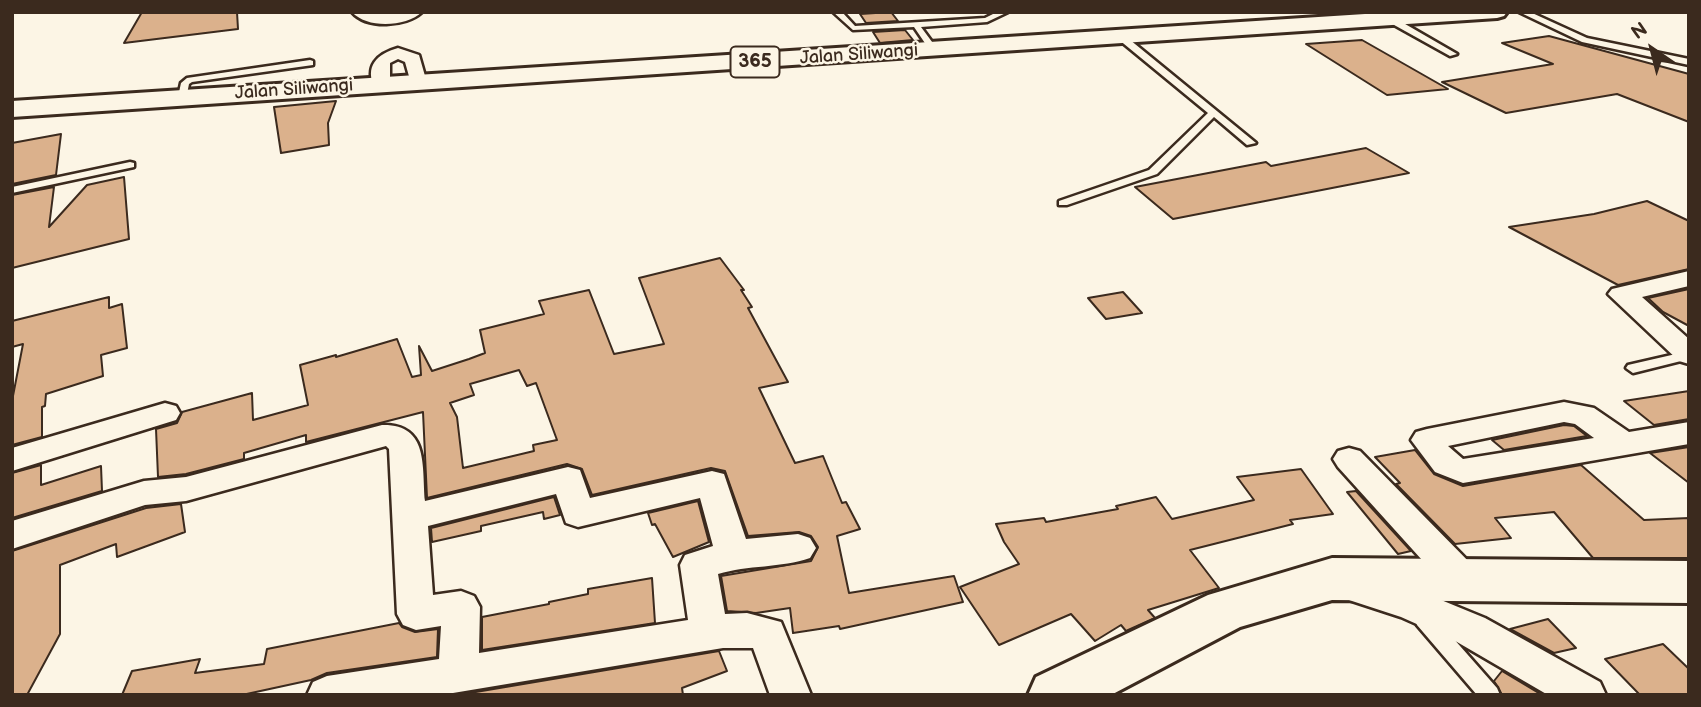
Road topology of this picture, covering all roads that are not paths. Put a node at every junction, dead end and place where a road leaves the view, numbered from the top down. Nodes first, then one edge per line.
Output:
1 (359, 12) edge
2 (415, 12) edge
3 (837, 12) edge
4 (1004, 12) edge
5 (1497, 12) edge
6 (1523, 12) edge
7 (1390, 19) junction
8 (916, 25) junction
9 (397, 35) junction
10 (1121, 37) junction
11 (934, 50) junction
12 (1453, 54) dead end
13 (1689, 62) edge
14 (310, 63) dead end
15 (418, 83) junction
16 (381, 85) junction
17 (183, 97) junction
18 (12, 109) edge
19 (1213, 113) junction
20 (1251, 143) dead end
21 (130, 165) dead end
22 (12, 190) edge
23 (1063, 203) dead end
24 (1689, 278) edge
25 (1689, 355) edge
26 (1633, 368) dead end
27 (165, 413) dead end
28 (1689, 433) edge
29 (1624, 444) junction
30 (1349, 459) dead end
31 (12, 460) edge
32 (409, 518) junction
33 (12, 535) edge
34 (797, 548) dead end
35 (733, 555) junction
36 (1332, 579) junction
37 (1463, 580) junction
38 (1689, 582) edge
39 (1411, 604) junction
40 (705, 634) junction
41 (458, 673) junction
42 (327, 695) edge
43 (791, 695) edge
44 (1056, 695) edge
45 (1490, 695) edge
46 (1586, 695) edge

1 - 9 street
2 - 9 street
3 - 8 lane
4 - 8 lane
5 - 7 main road, Jalan Siliwangi / 365
6 - 13 lane
7 - 10 main road, Jalan Siliwangi / 365
7 - 12 lane
8 - 11 lane
9 - 15 street
9 - 16 street
10 - 11 main road, Jalan Siliwangi / 365
10 - 19 lane
11 - 15 main road, Jalan Siliwangi / 365
14 - 17 lane
15 - 16 main road, Jalan Siliwangi / 365
16 - 17 main road, Jalan Siliwangi / 365
17 - 18 main road, Jalan Siliwangi / 365
19 - 20 lane
19 - 23 lane
21 - 22 lane
24 - 25 street
25 - 26 lane
27 - 31 street
28 - 29 street
29 - 29 street
30 - 37 street
32 - 33 street
32 - 35 street
32 - 41 street
34 - 35 street
35 - 40 street
36 - 37 main road
36 - 39 street
36 - 44 main road
37 - 38 main road
39 - 45 lane
39 - 46 street
40 - 41 street
40 - 43 street
41 - 42 street

